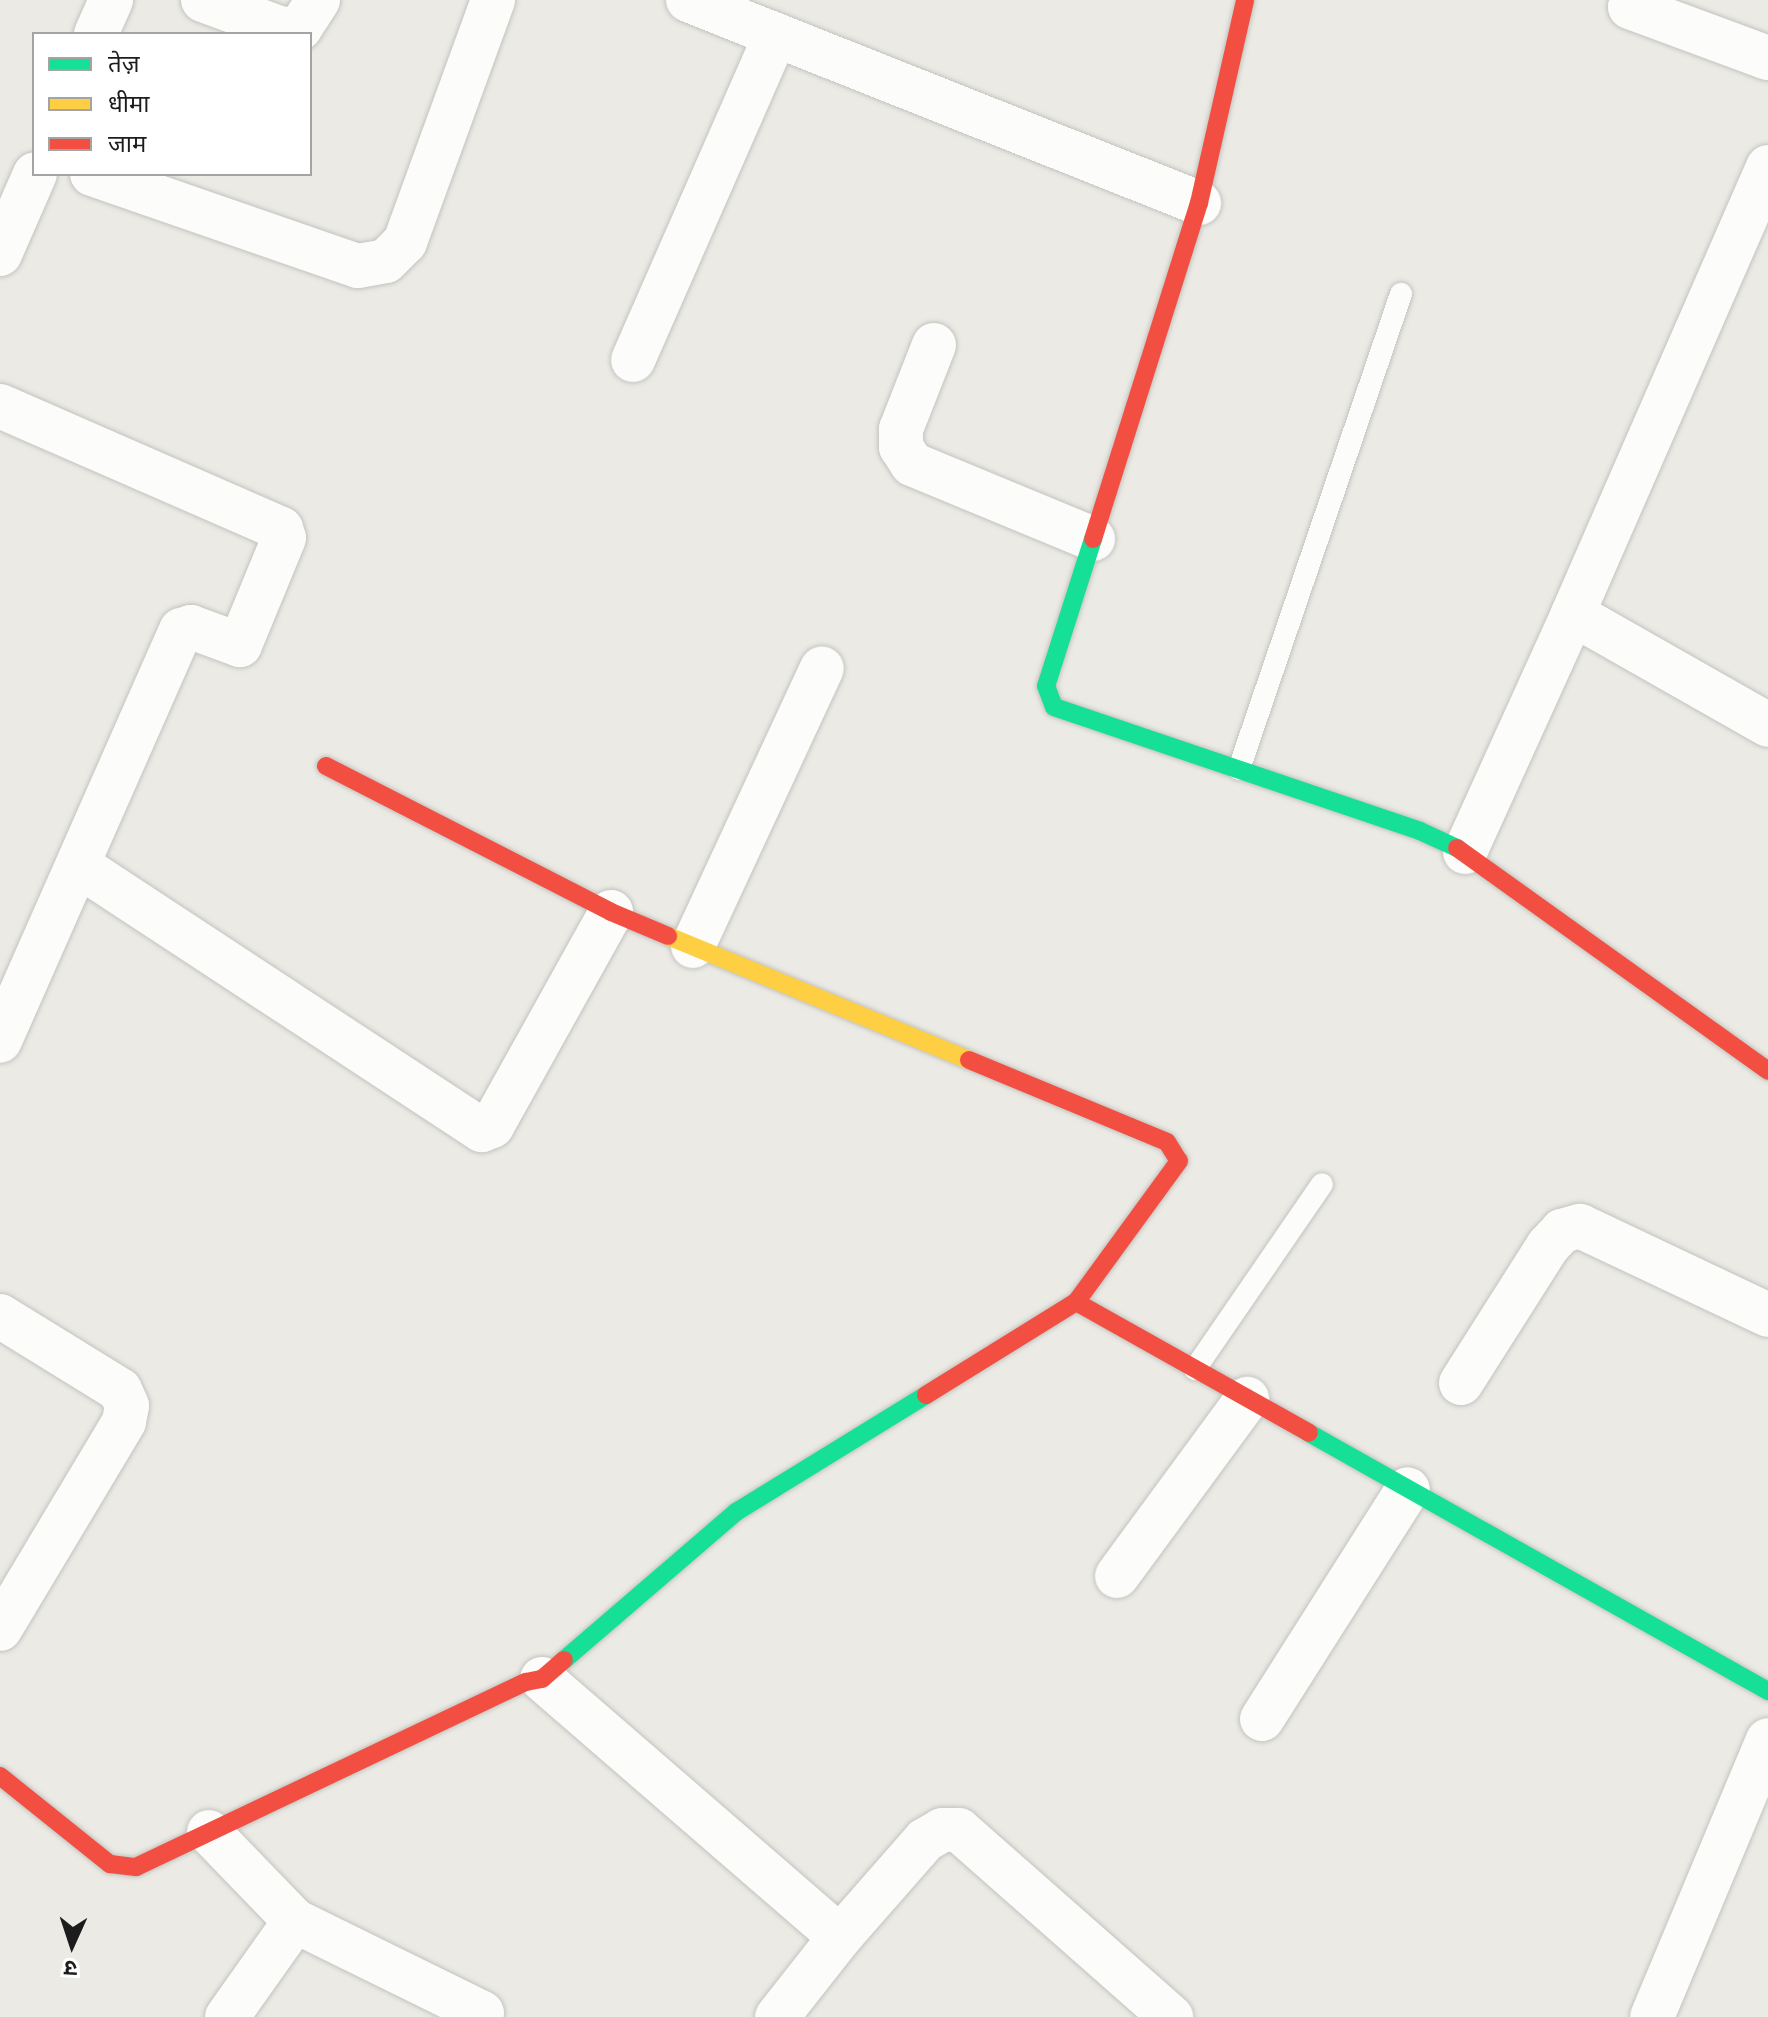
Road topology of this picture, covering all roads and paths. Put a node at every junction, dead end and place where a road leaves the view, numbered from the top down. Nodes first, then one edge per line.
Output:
1 (111, 0) edge
2 (203, 0) edge
3 (318, 0) edge
4 (493, 0) edge
5 (688, 0) edge
6 (1245, 0) edge
7 (1623, 2) edge
8 (97, 32) edge
9 (776, 35) junction
10 (1768, 58) edge
11 (1768, 167) edge
12 (34, 176) edge
13 (98, 176) edge
14 (1199, 203) junction
15 (0, 254) edge
16 (1401, 294) dead end
17 (934, 345) dead end
18 (633, 360) dead end
19 (0, 406) edge
20 (1093, 539) junction
21 (1573, 614) junction
22 (822, 668) dead end
23 (1768, 725) edge
24 (326, 766) dead end
25 (1239, 769) junction
26 (1465, 852) junction
27 (78, 865) junction
28 (611, 912) junction
29 (693, 946) junction
30 (0, 1041) edge
31 (1768, 1071) edge
32 (1322, 1184) dead end
33 (1076, 1302) junction
34 (1768, 1315) edge
35 (0, 1316) edge
36 (1195, 1369) junction
37 (1461, 1383) dead end
38 (1247, 1399) junction
39 (1408, 1489) junction
40 (1117, 1576) dead end
41 (0, 1629) edge
42 (542, 1679) junction
43 (1768, 1691) edge
44 (1262, 1719) dead end
45 (1768, 1740) edge
46 (0, 1776) edge
47 (209, 1832) junction
48 (295, 1921) junction
49 (840, 1937) junction
50 (484, 2016) edge
51 (227, 2017) edge
52 (777, 2017) edge
53 (1171, 2017) edge
54 (1652, 2017) edge

1 - 8 street
2 - 3 street
4 - 13 street
5 - 9 street
6 - 14 street
7 - 10 street
9 - 14 street
9 - 18 street
11 - 21 street
12 - 15 street
14 - 20 street
16 - 25 lane
17 - 20 street
19 - 27 street
20 - 25 street
21 - 23 street
21 - 26 street
22 - 29 street
24 - 28 street
25 - 26 street
26 - 31 street
27 - 28 street
27 - 30 street
28 - 29 street
29 - 33 street
32 - 36 lane
33 - 36 street
33 - 42 street
34 - 37 street
35 - 41 street
36 - 38 street
38 - 39 street
38 - 40 street
39 - 43 street
39 - 44 street
42 - 47 street
42 - 49 street
45 - 54 street
46 - 47 street
47 - 48 street
48 - 50 street
48 - 51 street
49 - 52 street
49 - 53 street

